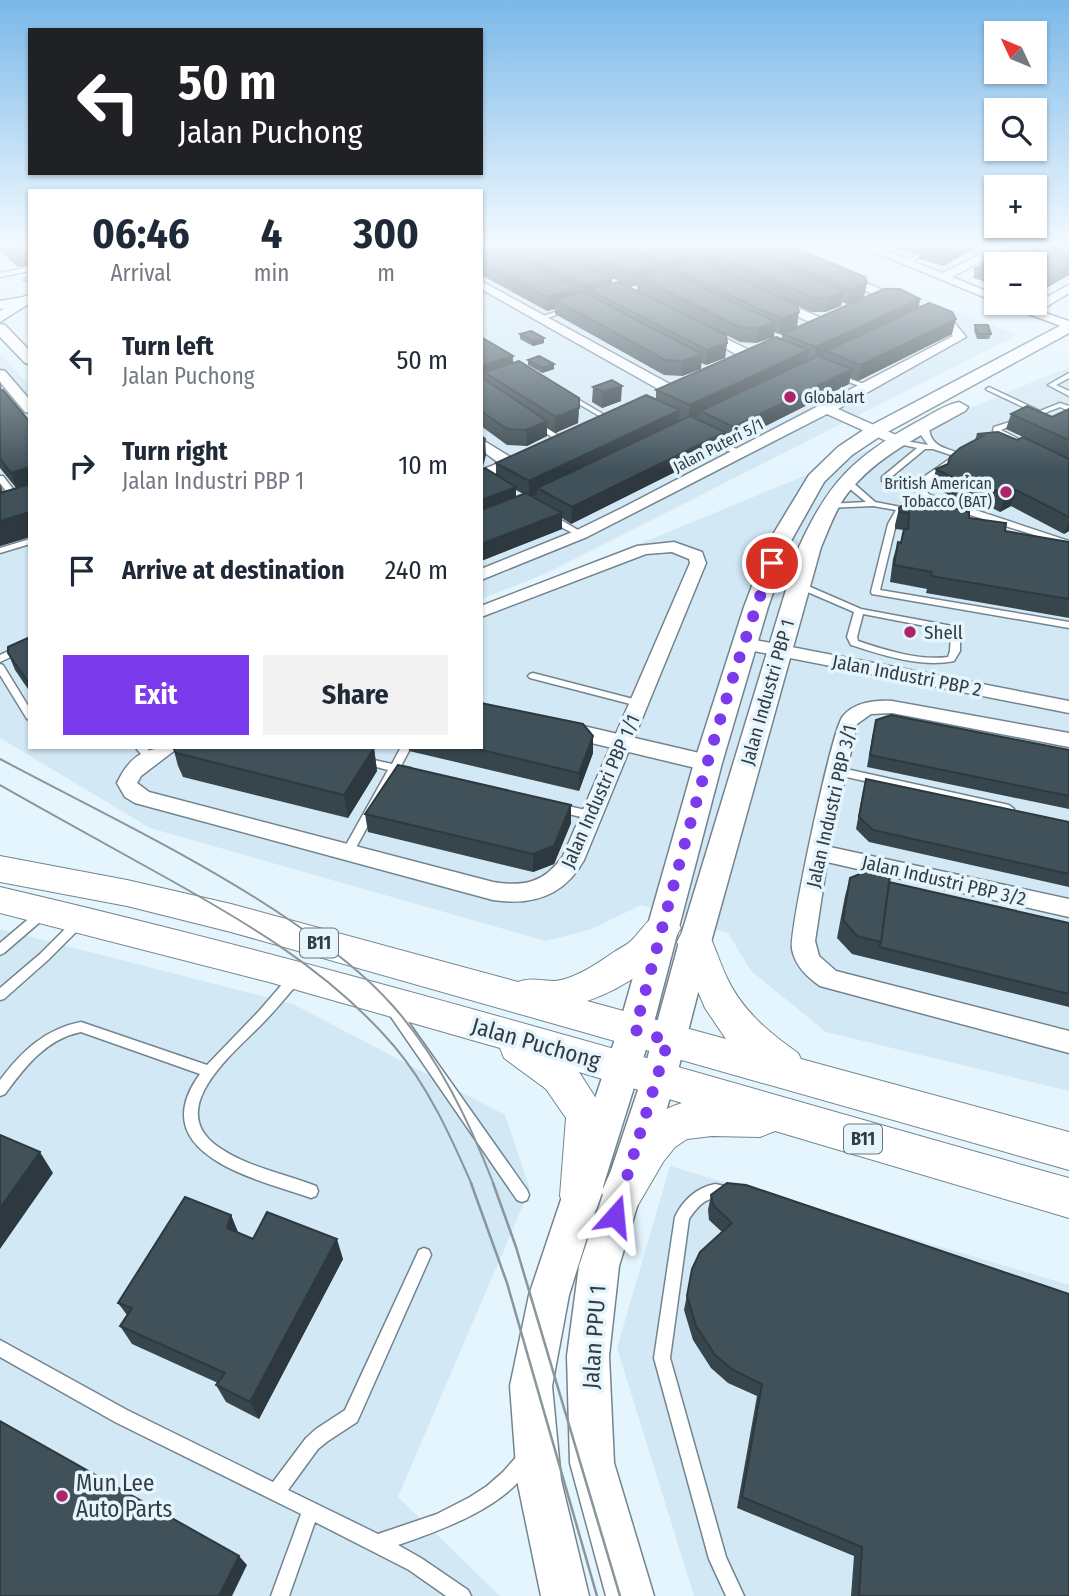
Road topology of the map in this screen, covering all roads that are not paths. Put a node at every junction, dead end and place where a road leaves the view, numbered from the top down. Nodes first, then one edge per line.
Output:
1 (548, 321) edge
2 (819, 321) edge
3 (939, 321) edge
4 (822, 323) edge
5 (688, 324) edge
6 (1065, 324) edge
7 (0, 328) edge
8 (767, 348) edge
9 (28, 358) edge
10 (1034, 365) dead end
11 (824, 370) edge
12 (0, 374) edge
13 (1069, 375) edge
14 (867, 387) junction
15 (989, 389) junction
16 (7, 391) edge
17 (563, 393) edge
18 (1069, 394) edge
19 (652, 400) edge
20 (28, 407) edge
21 (827, 409) junction
22 (1069, 409) edge
23 (1040, 413) junction
24 (528, 418) edge
25 (609, 420) edge
26 (925, 426) junction
27 (875, 431) junction
28 (569, 438) joint
29 (708, 438) edge
30 (898, 441) junction
31 (483, 444) edge
32 (1025, 445) edge
33 (923, 447) junction
34 (934, 447) junction
35 (969, 448) edge
36 (741, 453) junction
37 (959, 455) junction
38 (511, 464) junction
39 (483, 476) edge
40 (0, 478) edge
41 (483, 479) edge
42 (847, 482) junction
43 (492, 486) edge
44 (921, 490) junction
45 (23, 497) edge
46 (0, 504) edge
47 (873, 504) junction
48 (829, 506) junction
49 (537, 510) edge
50 (900, 510) junction
51 (914, 512) edge
52 (581, 534) junction
53 (28, 542) edge
54 (1069, 544) edge
55 (0, 551) edge
56 (483, 574) edge
57 (798, 584) junction
58 (483, 611) edge
59 (859, 611) junction
60 (1069, 625) edge
61 (28, 644) edge
62 (745, 644) junction
63 (780, 651) junction
64 (0, 659) edge
65 (0, 667) edge
66 (918, 667) junction
67 (533, 676) dead end
68 (638, 703) junction
69 (1069, 707) edge
70 (28, 714) edge
71 (545, 725) edge
72 (1069, 740) edge
73 (622, 743) junction
74 (405, 749) edge
75 (145, 753) edge
76 (356, 759) edge
77 (708, 763) junction
78 (394, 767) junction
79 (837, 771) junction
80 (420, 774) edge
81 (551, 806) edge
82 (1014, 810) edge
83 (590, 816) junction
84 (348, 852) junction
85 (818, 852) junction
86 (0, 869) edge
87 (0, 900) edge
88 (1069, 908) edge
89 (46, 910) junction
90 (81, 919) junction
91 (679, 935) junction
92 (0, 950) edge
93 (296, 976) junction
94 (481, 988) junction
95 (0, 995) edge
96 (387, 1002) junction
97 (492, 1031) junction
98 (1069, 1042) edge
99 (646, 1054) junction
100 (206, 1072) junction
101 (802, 1077) junction
102 (0, 1090) edge
103 (796, 1120) junction
104 (1069, 1151) edge
105 (312, 1191) dead end
106 (623, 1191) junction
107 (522, 1195) dead end
108 (581, 1196) junction
109 (743, 1198) edge
110 (1069, 1198) edge
111 (424, 1255) dead end
112 (0, 1348) edge
113 (536, 1445) junction
114 (275, 1493) junction
115 (311, 1510) junction
116 (377, 1544) junction
117 (280, 1596) edge
118 (462, 1596) edge
119 (565, 1596) edge
120 (630, 1596) edge
121 (735, 1596) edge

1 - 19 street
2 - 4 street
3 - 14 street, Jalan Puteri 5/1
5 - 8 street
6 - 27 main road, Jalan Industri PBP 1
7 - 9 street
10 - 15 main road, Jalan Industri PBP 1
11 - 14 lane
12 - 16 street
13 - 18 lane
14 - 21 street, Jalan Puteri 5/1
15 - 23 lane
15 - 26 main road, Jalan Industri PBP 1
16 - 20 street
17 - 25 lane
21 - 27 street
21 - 36 street, Jalan Puteri 5/1
22 - 23 lane
23 - 32 lane
24 - 28 lane
26 - 30 main road, Jalan Industri PBP 1
26 - 34 lane
27 - 30 street
27 - 62 main road, Jalan Industri PBP 1
28 - 38 street
29 - 36 lane
30 - 33 lane
30 - 42 main road, Jalan Industri PBP 1
31 - 38 street
33 - 34 lane
33 - 44 lane
34 - 37 lane
35 - 37 lane
36 - 52 street, Jalan Puteri 5/1
37 - 44 lane
38 - 39 street
40 - 45 lane
41 - 43 lane
42 - 47 lane
42 - 48 main road, Jalan Industri PBP 1
44 - 54 lane
45 - 46 street
47 - 48 lane
47 - 50 lane
48 - 57 main road, Jalan Industri PBP 1
49 - 52 lane
50 - 51 lane
50 - 60 lane
52 - 56 street, Jalan Puteri 5/1
53 - 55 lane
57 - 59 lane
57 - 63 main road, Jalan Industri PBP 1
58 - 68 street, Jalan Industri PBP 1/1
59 - 66 lane
59 - 66 lane
61 - 64 lane
62 - 63 street, Jalan Industri PBP 2
62 - 77 main road, Jalan Industri PBP 1
63 - 66 street, Jalan Industri PBP 2
63 - 91 main road, Jalan Industri PBP 1
65 - 70 lane
66 - 69 street, Jalan Industri PBP 2
67 - 68 lane
68 - 73 street, Jalan Industri PBP 1/1
71 - 73 street
72 - 79 street, Jalan Industri PBP 3/1
73 - 77 street
73 - 83 street, Jalan Industri PBP 1/1
74 - 78 lane
75 - 84 street, Jalan Industri PBP 1/1
76 - 78 lane
77 - 91 main road, Jalan Industri PBP 1
78 - 80 lane
78 - 84 lane
79 - 82 lane
79 - 85 street, Jalan Industri PBP 3/1
81 - 83 lane
83 - 84 street, Jalan Industri PBP 1/1
85 - 88 street, Jalan Industri PBP 3/2
85 - 98 street, Jalan Industri PBP 3/1
86 - 94 main road, Jalan Puchong / B11
87 - 89 main road, Jalan Puchong / B11
89 - 90 main road, Jalan Puchong / B11
89 - 92 lane
90 - 93 main road, Jalan Puchong / B11
90 - 95 lane
91 - 94 main road
91 - 99 main road, Jalan Industri PBP 1
91 - 101 main road
93 - 96 main road, Jalan Puchong / B11
93 - 100 lane
94 - 99 main road, Jalan Puchong / B11
96 - 97 main road, Jalan Puchong / B11
96 - 107 lane
97 - 99 main road, Jalan Puchong / B11
97 - 108 main road
99 - 101 main road, Jalan Puchong / B11
99 - 103 main road, Jalan Puchong / B11
99 - 106 main road, Jalan PPU 1
99 - 108 main road
100 - 102 lane
100 - 105 lane
101 - 104 main road, Jalan Puchong / B11
103 - 106 main road
103 - 110 main road, Jalan Puchong / B11
106 - 120 main road, Jalan PPU 1
108 - 113 main road
109 - 121 lane
111 - 114 lane
112 - 114 lane
113 - 116 lane
113 - 119 main road
114 - 115 lane
115 - 116 lane
115 - 117 lane
116 - 118 lane

